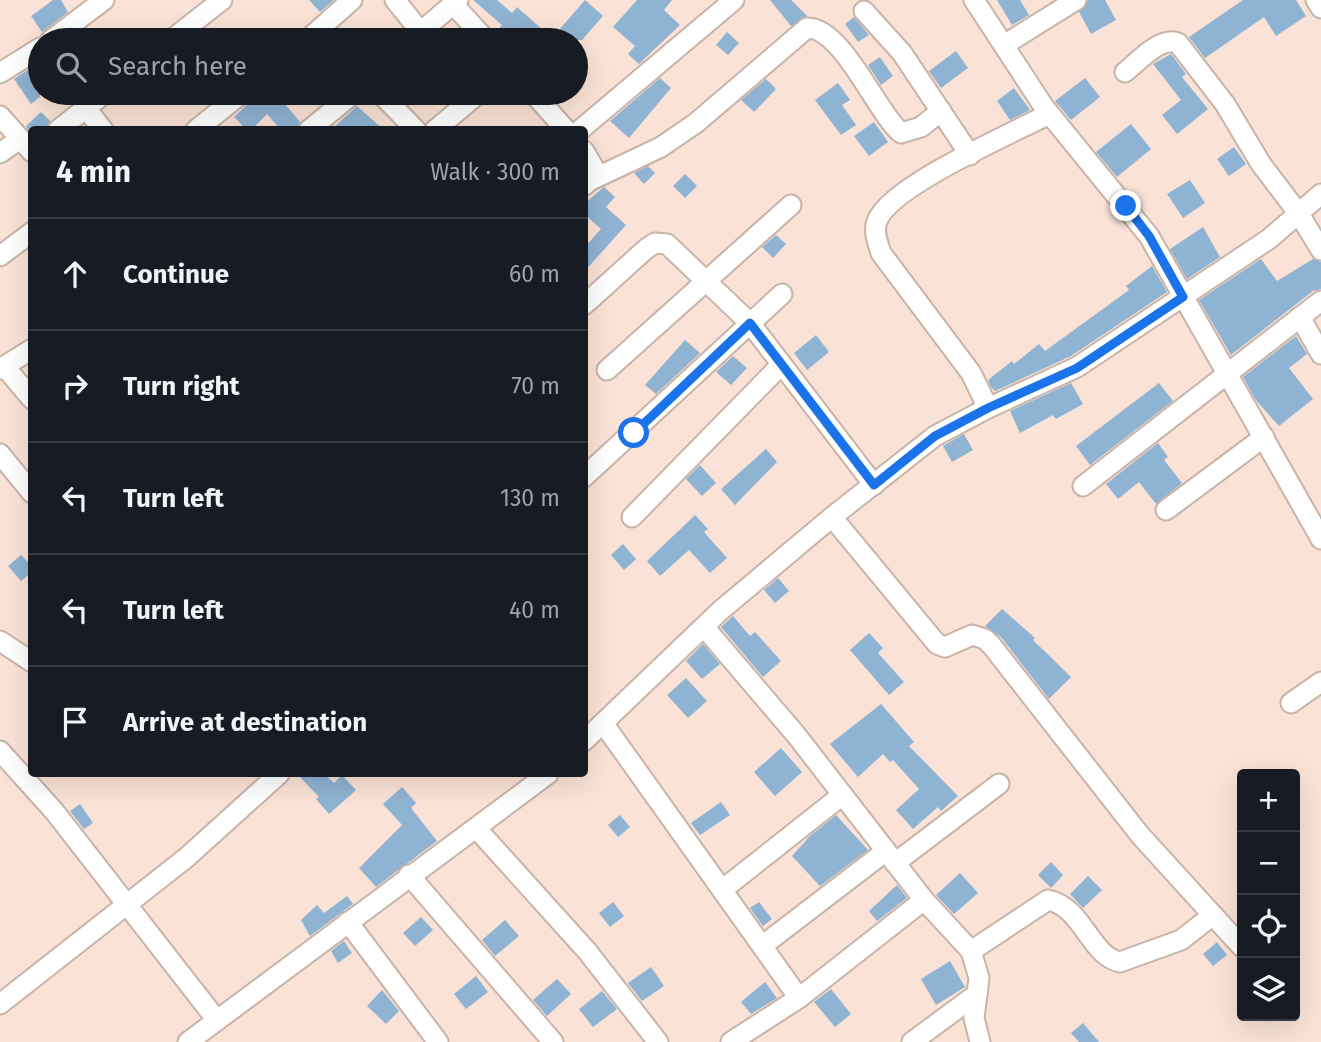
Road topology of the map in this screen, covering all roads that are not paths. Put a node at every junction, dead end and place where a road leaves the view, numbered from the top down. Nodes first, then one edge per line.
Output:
1 (104, 0) edge
2 (222, 0) edge
3 (352, 0) edge
4 (395, 0) edge
5 (734, 0) edge
6 (974, 0) edge
7 (1076, 0) edge
8 (1316, 0) edge
9 (455, 2) edge
10 (1321, 8) edge
11 (864, 10) dead end
12 (67, 28) edge
13 (187, 28) edge
14 (320, 28) edge
15 (411, 28) edge
16 (425, 28) edge
17 (476, 28) edge
18 (1004, 45) junction
19 (28, 56) edge
20 (1125, 72) dead end
21 (0, 73) edge
22 (90, 105) edge
23 (227, 105) edge
24 (339, 105) edge
25 (392, 105) edge
26 (465, 105) edge
27 (544, 105) edge
28 (86, 108) junction
29 (941, 111) junction
30 (1049, 114) junction
31 (0, 116) edge
32 (63, 126) edge
33 (100, 126) edge
34 (201, 126) edge
35 (314, 126) edge
36 (412, 126) edge
37 (440, 126) edge
38 (562, 126) edge
39 (585, 126) edge
40 (26, 146) edge
41 (0, 153) edge
42 (970, 155) junction
43 (588, 158) edge
44 (588, 181) edge
45 (588, 183) edge
46 (1321, 194) edge
47 (791, 205) dead end
48 (1299, 214) junction
49 (28, 235) edge
50 (1321, 250) edge
51 (0, 256) edge
52 (708, 280) junction
53 (782, 294) dead end
54 (1183, 297) junction
55 (1321, 301) edge
56 (588, 302) edge
57 (1300, 317) junction
58 (750, 323) junction
59 (28, 352) edge
60 (1321, 354) edge
61 (781, 365) junction
62 (2, 368) edge
63 (607, 370) dead end
64 (1228, 373) junction
65 (28, 395) edge
66 (988, 408) junction
67 (1264, 437) junction
68 (0, 454) edge
69 (588, 473) edge
70 (874, 485) junction
71 (1083, 486) dead end
72 (28, 488) edge
73 (1166, 510) dead end
74 (632, 517) dead end
75 (832, 517) junction
76 (1321, 539) edge
77 (705, 628) junction
78 (0, 641) edge
79 (28, 659) edge
80 (1321, 682) edge
81 (1291, 704) dead end
82 (603, 723) junction
83 (588, 737) edge
84 (0, 751) edge
85 (276, 777) edge
86 (544, 777) edge
87 (999, 784) dead end
88 (841, 796) junction
89 (476, 828) junction
90 (890, 857) junction
91 (409, 875) junction
92 (722, 890) junction
93 (924, 900) junction
94 (126, 904) junction
95 (1213, 915) junction
96 (348, 922) junction
97 (1237, 941) edge
98 (762, 946) junction
99 (971, 951) junction
100 (977, 995) junction
101 (799, 998) junction
102 (0, 1004) edge
103 (216, 1019) junction
104 (197, 1039) edge
105 (438, 1042) edge
106 (553, 1042) edge
107 (657, 1042) edge
108 (731, 1042) edge
109 (912, 1042) edge
110 (980, 1042) edge

1 - 12 street
2 - 13 street
3 - 14 street
4 - 15 street
5 - 39 street
6 - 18 street
7 - 18 street
8 - 10 street
9 - 16 street
9 - 17 street
11 - 29 street
18 - 30 street
19 - 21 street
20 - 48 street
22 - 28 street
23 - 34 street
24 - 35 street
25 - 36 street
26 - 37 street
27 - 38 street
28 - 32 street
28 - 33 street
29 - 42 street
29 - 45 street
30 - 42 street
30 - 54 street
31 - 40 street
40 - 41 street
42 - 66 street
43 - 44 street
46 - 48 street
47 - 52 street
48 - 50 street
48 - 54 street
49 - 51 street
52 - 56 street
52 - 58 street
52 - 63 street
53 - 58 street
54 - 64 street
54 - 66 street
55 - 57 street
57 - 60 street
57 - 64 street
58 - 61 street
58 - 69 street
59 - 62 street
61 - 70 street
61 - 74 street
62 - 65 street
64 - 67 street
64 - 71 street
66 - 70 street
67 - 73 street
67 - 76 street
68 - 72 street
70 - 75 street
75 - 77 street
75 - 95 street
77 - 82 street
77 - 88 street
78 - 79 street
80 - 81 street
82 - 83 street
82 - 92 street
84 - 94 street
85 - 94 street
86 - 89 street
87 - 90 street
88 - 90 street
88 - 92 street
89 - 91 street
89 - 107 street
90 - 93 street
90 - 98 street
91 - 96 street
91 - 106 street
92 - 98 street
93 - 99 street
93 - 101 street
94 - 102 street
94 - 103 street
95 - 97 street
95 - 99 street
96 - 103 street
96 - 105 street
98 - 101 street
99 - 100 street
100 - 109 street
100 - 110 street
101 - 108 street
103 - 104 street

